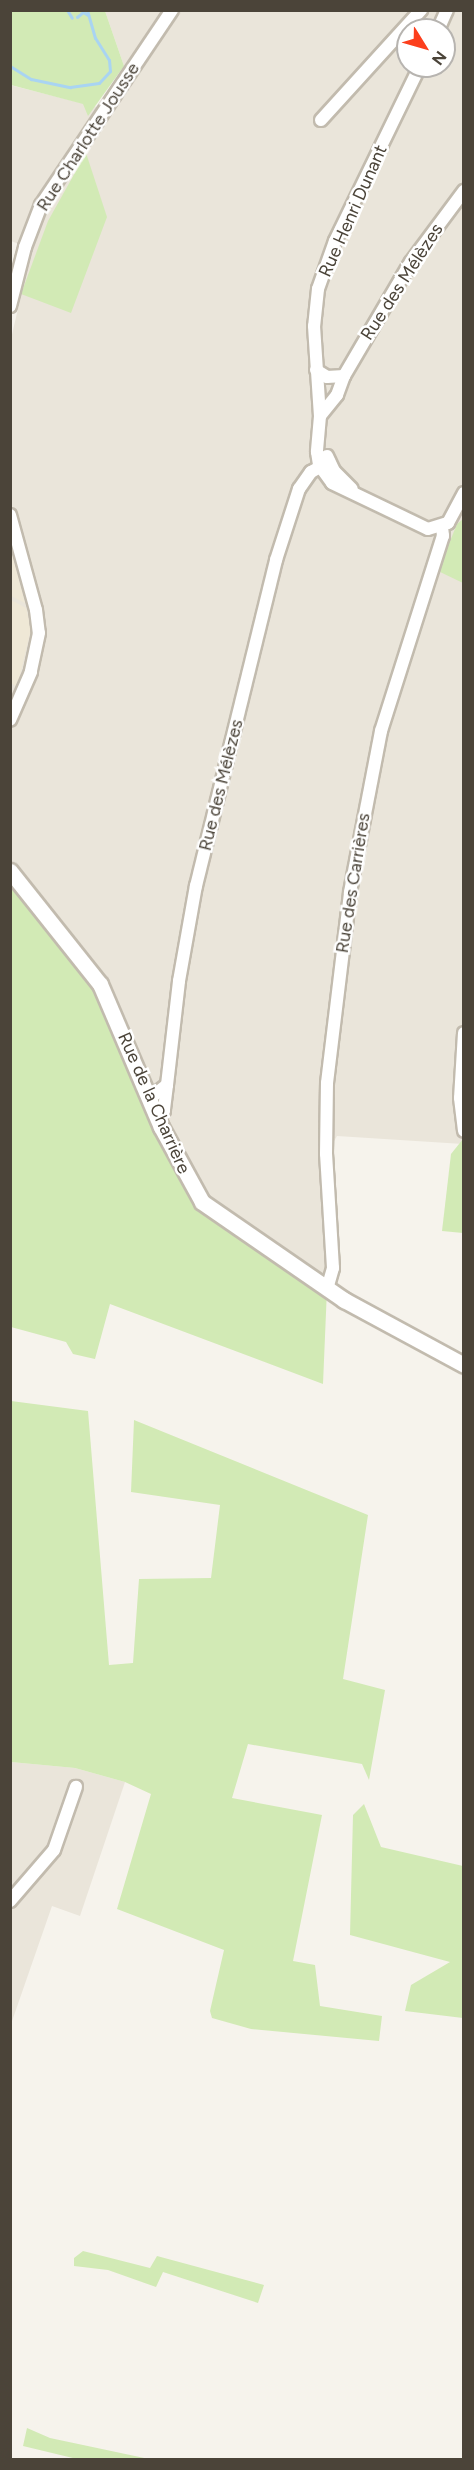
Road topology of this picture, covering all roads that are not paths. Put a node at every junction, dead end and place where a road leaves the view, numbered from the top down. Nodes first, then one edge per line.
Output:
1 (172, 10) edge
2 (421, 10) edge
3 (414, 78) edge
4 (321, 120) dead end
5 (464, 191) edge
6 (10, 306) edge
7 (316, 370) junction
8 (344, 376) junction
9 (318, 392) junction
10 (320, 416) junction
11 (327, 468) junction
12 (464, 493) edge
13 (10, 515) edge
14 (442, 527) junction
15 (10, 720) edge
16 (10, 871) edge
17 (464, 1033) edge
18 (463, 1057) edge
19 (167, 1085) junction
20 (149, 1099) junction
21 (157, 1118) junction
22 (464, 1131) edge
23 (327, 1289) junction
24 (464, 1365) edge
25 (76, 1787) dead end
26 (10, 1901) edge

1 - 6 street, Rue Charlotte Jousse
2 - 4 street
3 - 7 street, Rue Henri Dunant
5 - 8 street, Rue des Mélèzes
7 - 8 street
7 - 9 street, Rue Henri Dunant
8 - 9 street, Rue des Mélèzes
8 - 10 street, Rue des Mélèzes
9 - 10 street, Rue Henri Dunant
10 - 11 street, Rue Henri Dunant
11 - 14 street
11 - 19 street, Rue des Mélèzes
12 - 14 street, Rue des Carrières
13 - 15 street
14 - 23 street, Rue des Carrières
16 - 20 street, Rue de la Charrière
17 - 18 street
18 - 22 street
19 - 20 street
19 - 21 street, Rue des Mélèzes
20 - 21 street, Rue de la Charrière
21 - 23 street, Rue de la Charrière
23 - 24 street, Rue de la Charrière
25 - 26 street

